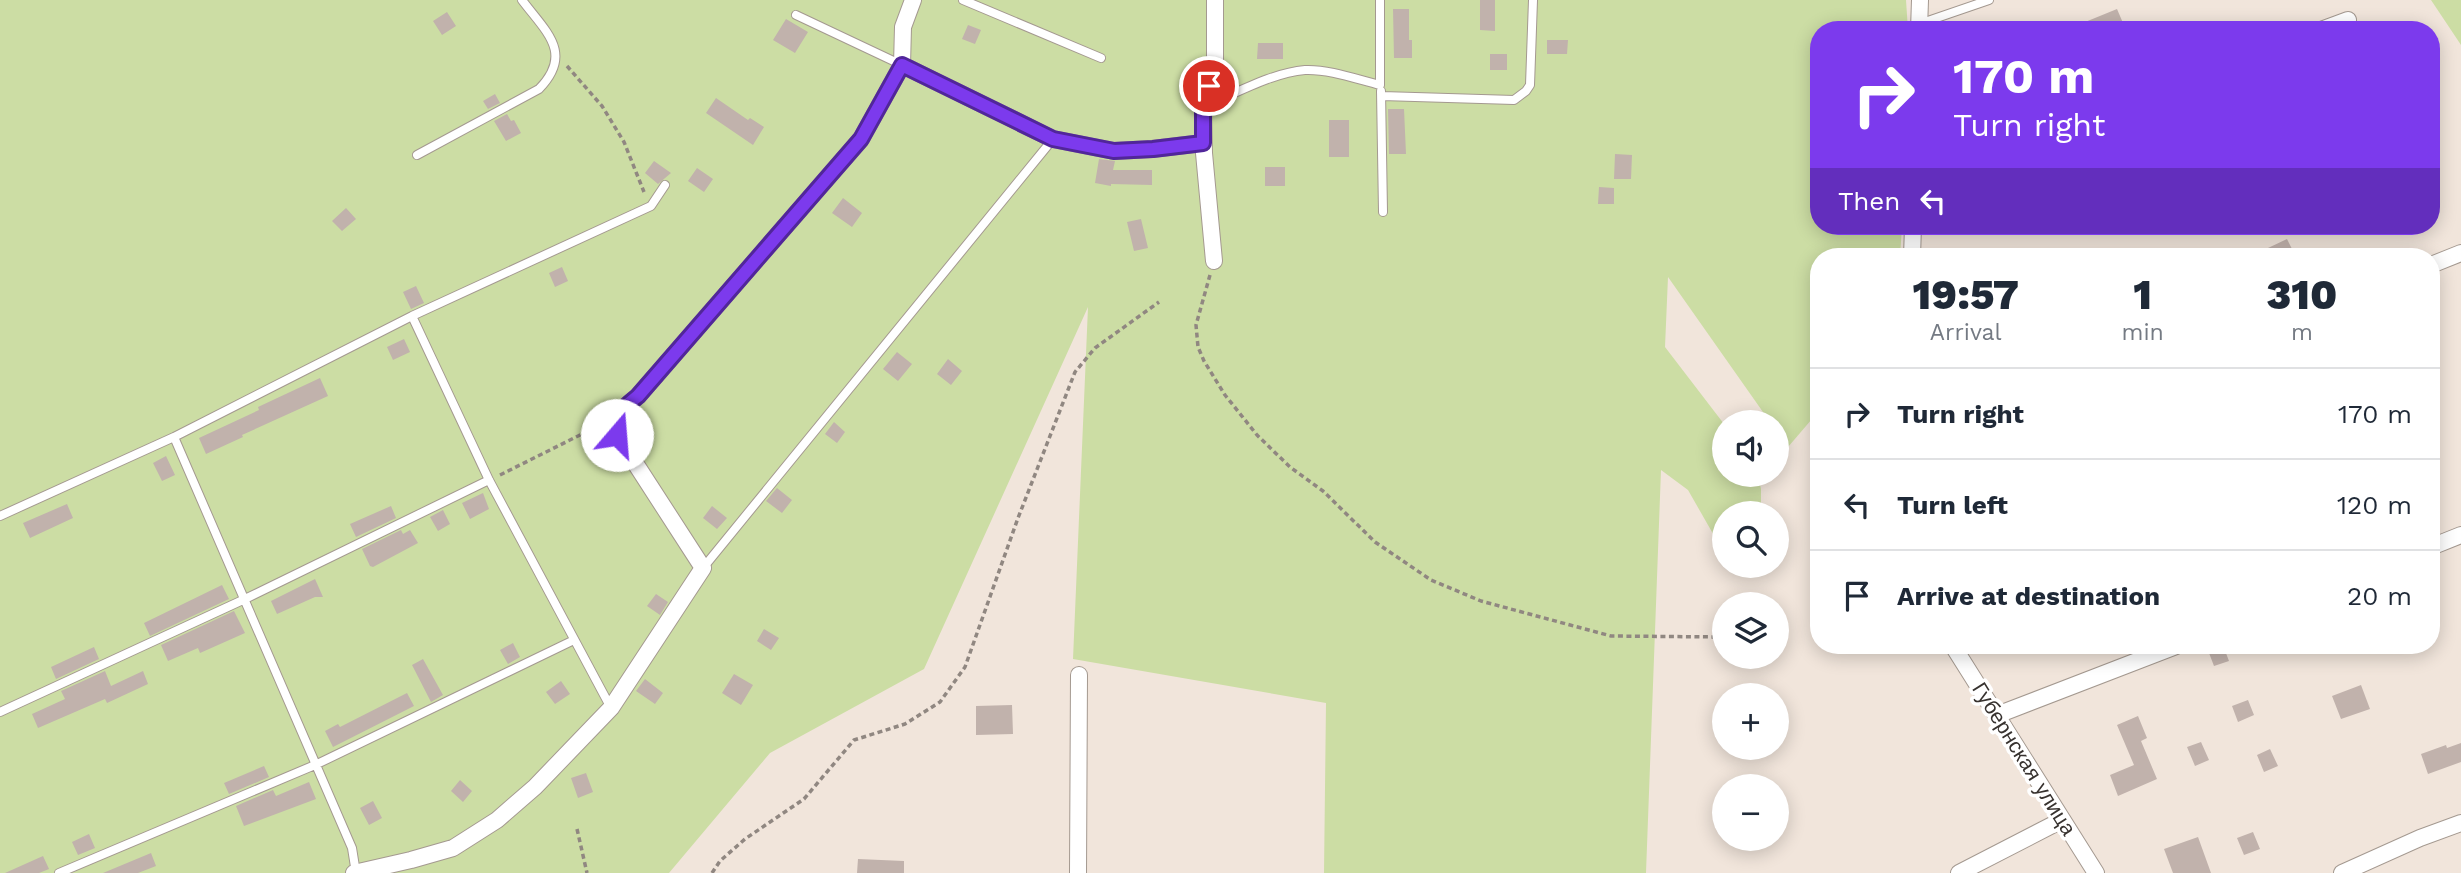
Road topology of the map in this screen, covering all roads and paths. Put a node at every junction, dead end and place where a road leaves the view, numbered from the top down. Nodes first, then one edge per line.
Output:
1 (522, 0) edge
2 (913, 0) edge
3 (963, 0) edge
4 (1215, 0) edge
5 (1380, 0) edge
6 (1533, 0) edge
7 (1920, 0) edge
8 (1989, 0) edge
9 (796, 15) dead end
10 (1919, 21) edge
11 (1935, 21) edge
12 (557, 53) junction
13 (1101, 58) dead end
14 (902, 65) junction
15 (1380, 85) junction
16 (1382, 96) junction
17 (1203, 107) junction
18 (1053, 139) junction
19 (1203, 143) junction
20 (418, 155) dead end
21 (665, 185) dead end
22 (651, 206) junction
23 (1383, 212) dead end
24 (2461, 253) edge
25 (1213, 261) joint
26 (2440, 261) edge
27 (1159, 302) dead end
28 (412, 316) junction
29 (616, 417) junction
30 (174, 437) junction
31 (489, 480) junction
32 (0, 516) edge
33 (2461, 535) edge
34 (2440, 543) edge
35 (704, 568) junction
36 (245, 599) junction
37 (1712, 637) edge
38 (574, 640) junction
39 (1957, 654) edge
40 (2155, 654) edge
41 (1079, 675) dead end
42 (611, 708) junction
43 (0, 712) edge
44 (1997, 715) junction
45 (315, 765) junction
46 (2062, 820) junction
47 (2461, 823) edge
48 (577, 829) dead end
49 (59, 873) edge
50 (355, 873) edge
51 (587, 873) edge
52 (712, 873) edge
53 (1078, 873) edge
54 (1959, 873) edge
55 (2096, 873) edge
56 (2342, 873) edge

1 - 12 lane
2 - 14 street
3 - 13 lane
4 - 17 street
5 - 15 lane
6 - 16 lane
7 - 10 street
8 - 11 lane
9 - 14 lane
12 - 20 lane
12 - 22 path
14 - 18 street
14 - 29 street
15 - 16 lane
15 - 17 lane
16 - 23 lane
17 - 19 street
18 - 19 street
18 - 35 lane
19 - 25 street
21 - 22 lane
22 - 28 lane
24 - 26 street
25 - 37 path
27 - 52 path
28 - 30 lane
28 - 31 lane
29 - 31 path
29 - 35 street
30 - 32 lane
30 - 36 lane
31 - 36 lane
31 - 38 lane
33 - 34 street
35 - 42 street
36 - 43 lane
36 - 45 lane
38 - 42 lane
38 - 45 lane
39 - 44 street, Губернская улица
40 - 44 street
41 - 53 street
42 - 50 street
44 - 46 street, Губернская улица
45 - 49 lane
45 - 50 lane
46 - 54 street
46 - 55 street, Губернская улица
47 - 56 street
48 - 51 path

